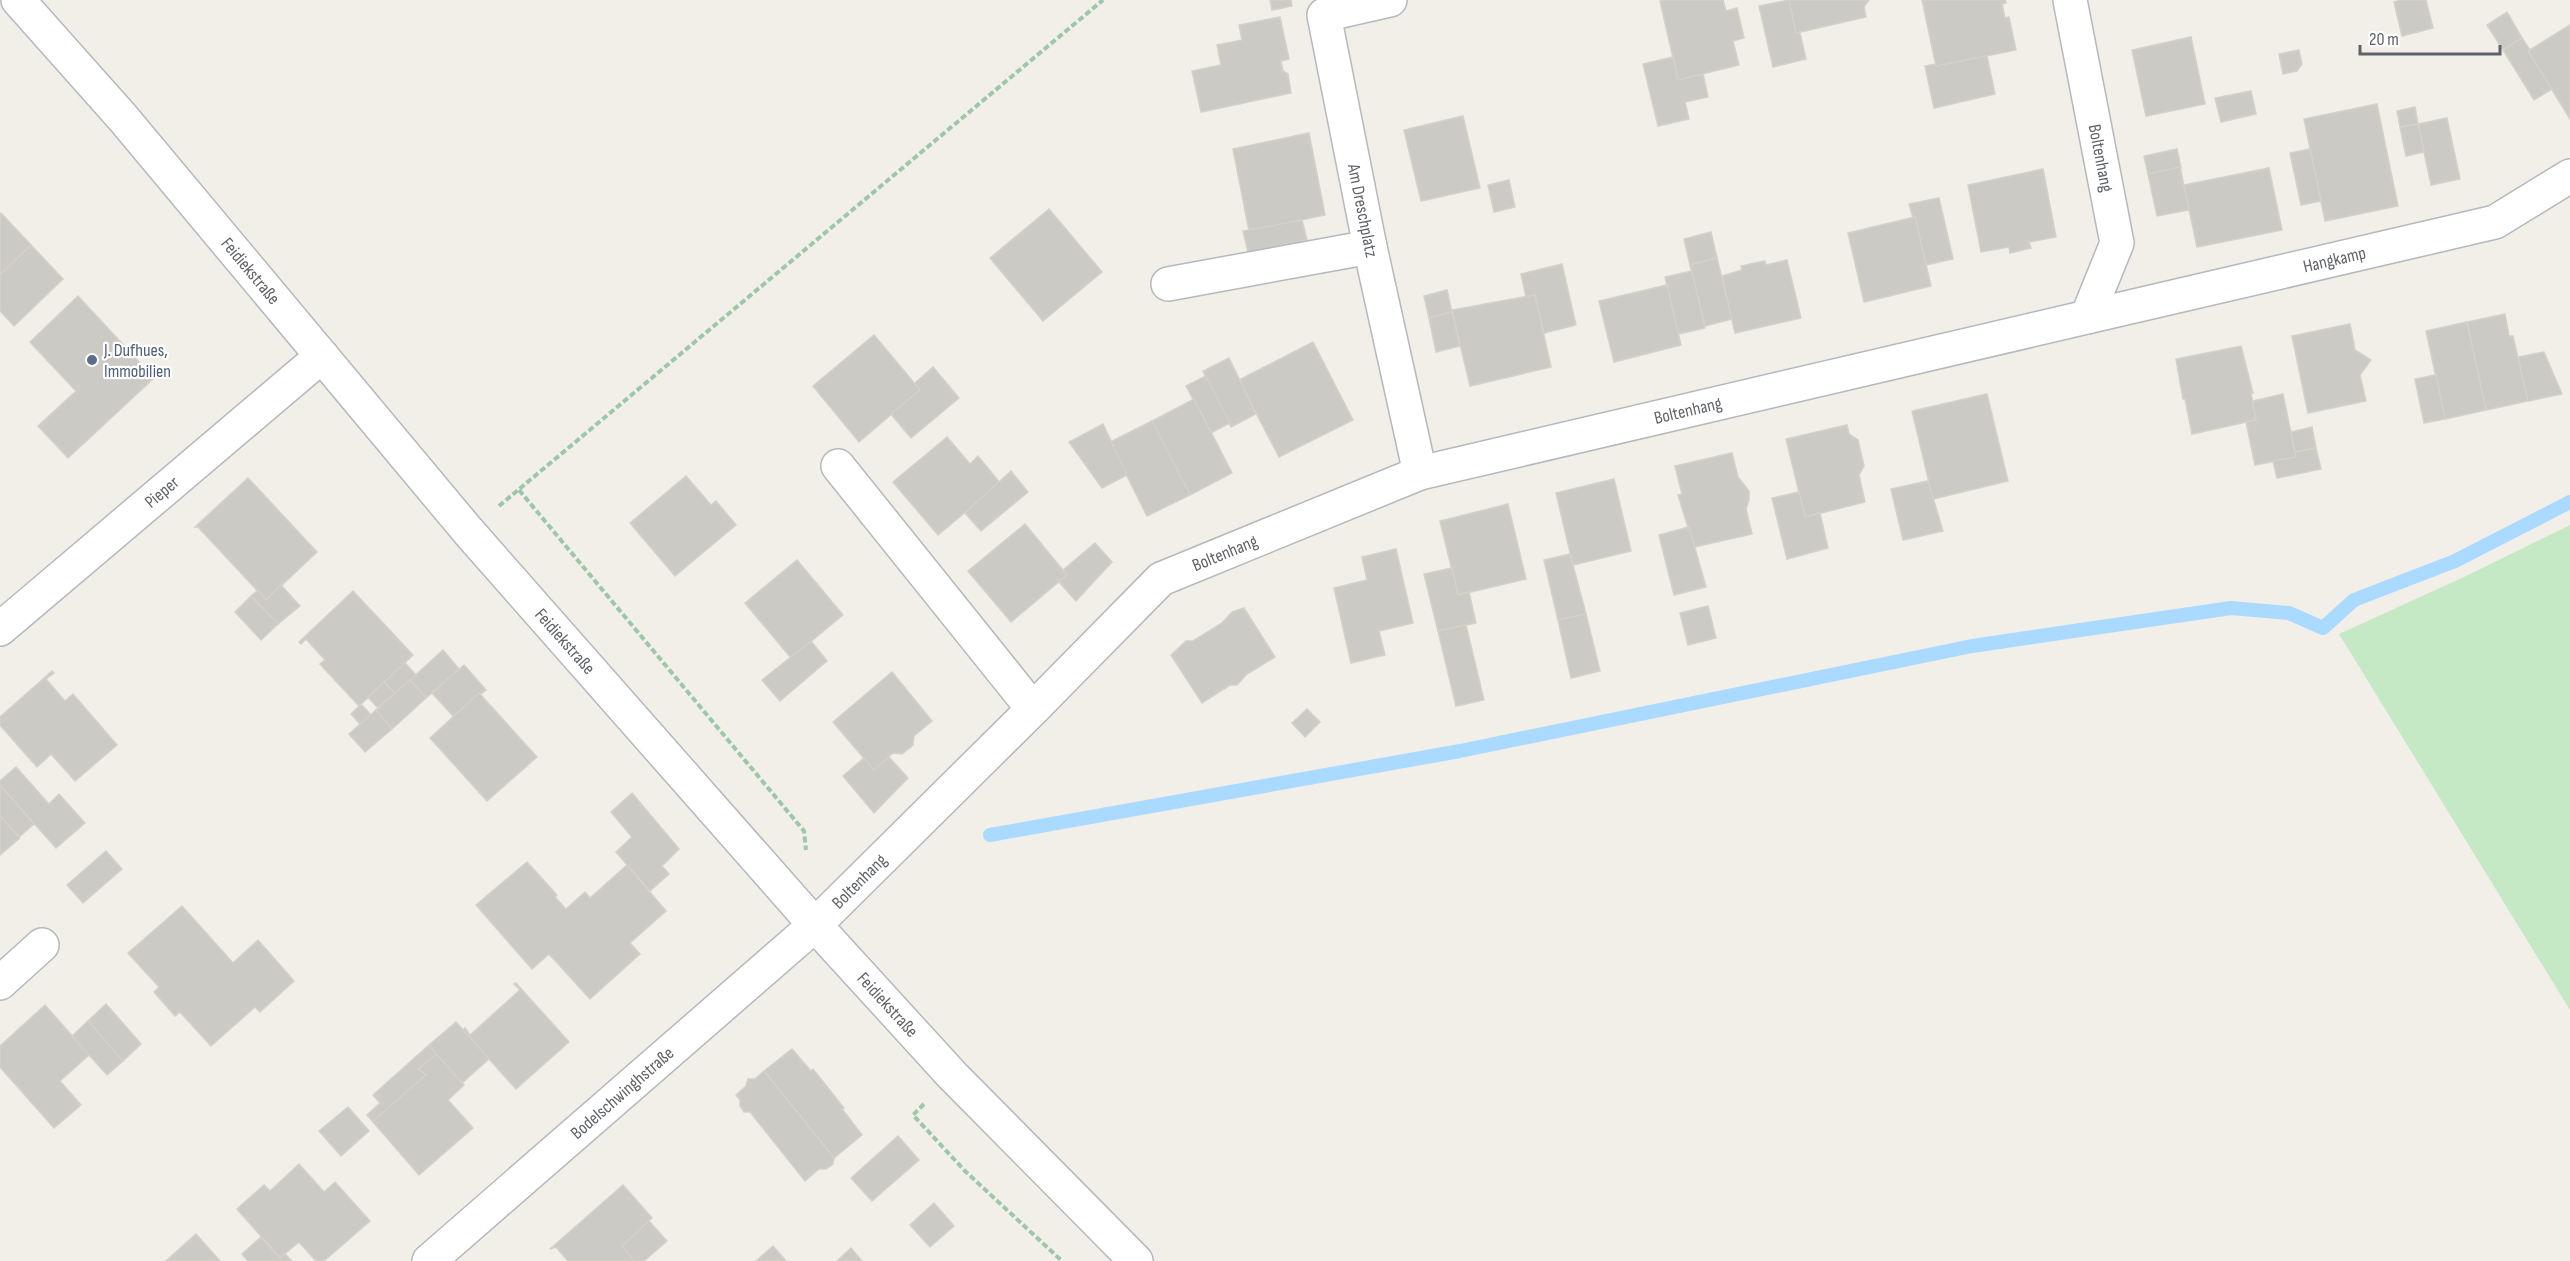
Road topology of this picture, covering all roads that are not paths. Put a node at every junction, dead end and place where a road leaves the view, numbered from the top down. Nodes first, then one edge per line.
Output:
1 (18, 0) edge
2 (1390, 0) edge
3 (2070, 0) edge
4 (2570, 176) edge
5 (1370, 247) junction
6 (1168, 284) dead end
7 (2087, 317) junction
8 (322, 356) junction
9 (838, 466) dead end
10 (1420, 473) junction
11 (0, 629) edge
12 (1033, 710) junction
13 (815, 925) junction
14 (42, 945) dead end
15 (0, 982) edge
16 (429, 1261) edge
17 (1136, 1261) edge

1 - 8 street, Feidiekstraße
2 - 5 street, Am Dreschplatz
3 - 7 street, Boltenhang
4 - 7 street, Hangkamp
5 - 6 street
5 - 10 street, Am Dreschplatz
7 - 10 street, Boltenhang
8 - 11 street, Pieper
8 - 13 street, Feidiekstraße
9 - 12 street
10 - 12 street, Boltenhang
12 - 13 street, Boltenhang
13 - 16 street, Bodelschwinghstraße
13 - 17 street, Feidiekstraße
14 - 15 street

